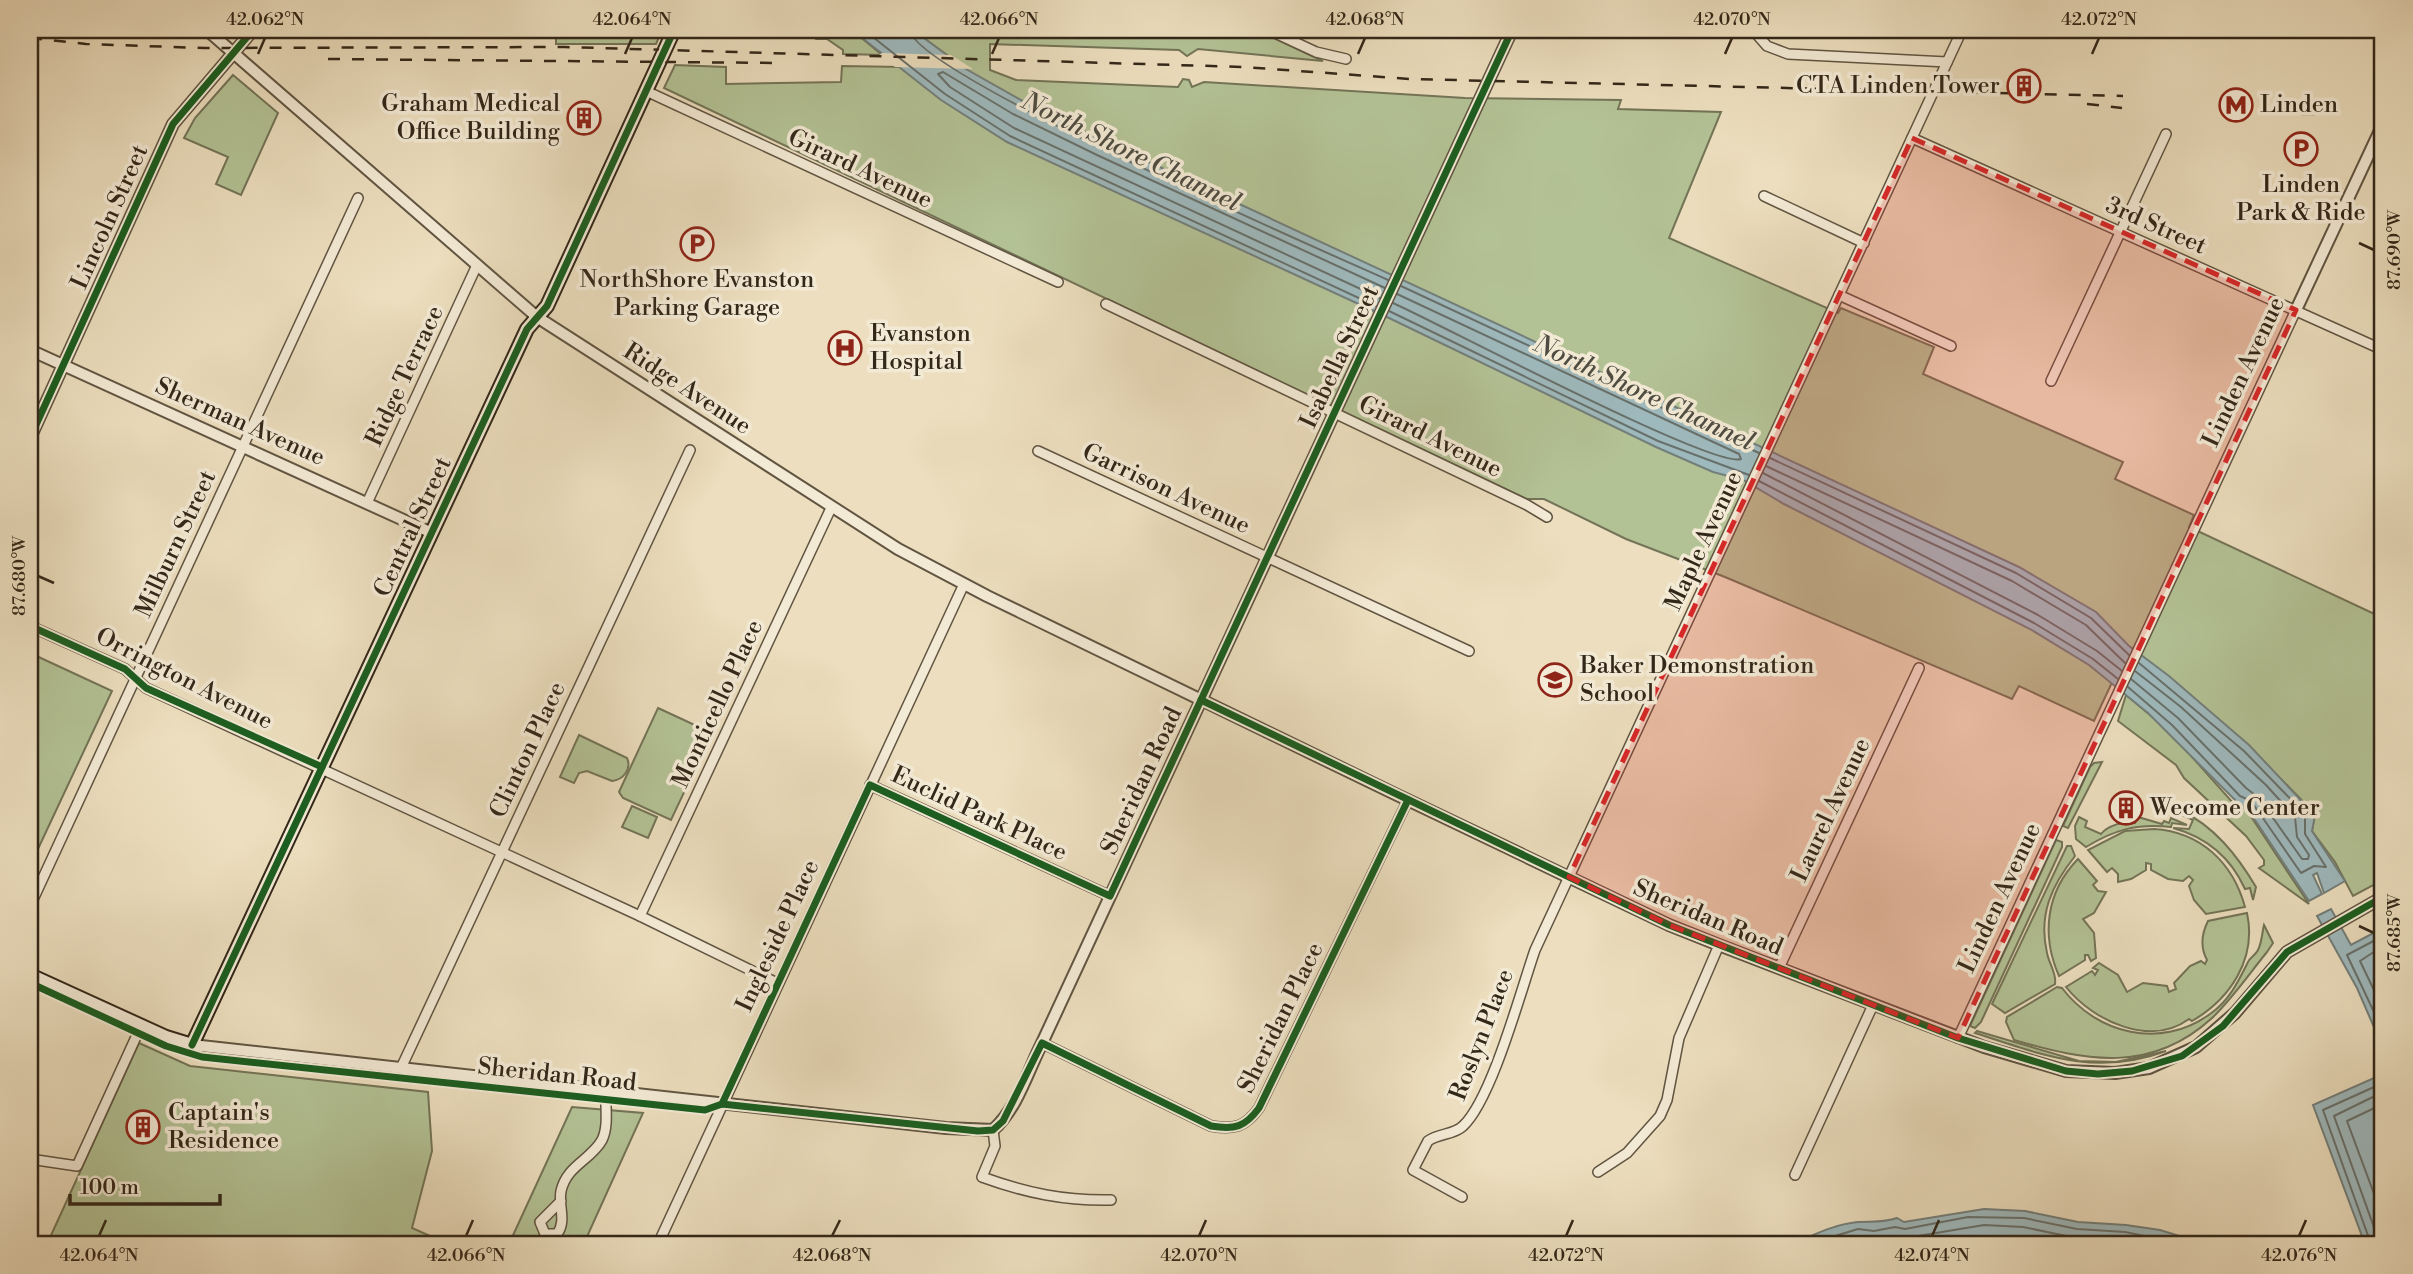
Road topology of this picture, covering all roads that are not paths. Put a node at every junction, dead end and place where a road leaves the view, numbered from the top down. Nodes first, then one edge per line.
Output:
1 (206, 30) edge
2 (253, 30) edge
3 (674, 30) edge
4 (1269, 30) edge
5 (1512, 30) edge
6 (1753, 30) edge
7 (1962, 30) edge
8 (232, 53) junction
9 (1346, 59) dead end
10 (1947, 62) junction
11 (646, 91) junction
12 (2383, 124) edge
13 (2166, 134) dead end
14 (1912, 138) junction
15 (1764, 196) dead end
16 (358, 198) dead end
17 (2122, 232) junction
18 (1864, 243) junction
19 (477, 265) junction
20 (1058, 282) dead end
21 (1839, 295) junction
22 (1106, 304) dead end
23 (2296, 310) junction
24 (537, 317) junction
25 (1951, 346) dead end
26 (30, 350) edge
27 (2383, 350) edge
28 (64, 365) junction
29 (2052, 381) dead end
30 (1335, 413) junction
31 (30, 438) edge
32 (243, 447) junction
33 (690, 450) dead end
34 (1038, 451) dead end
35 (367, 503) junction
36 (831, 508) junction
37 (1547, 517) dead end
38 (432, 533) junction
39 (1268, 557) junction
40 (964, 584) junction
41 (30, 626) edge
42 (1469, 651) dead end
43 (1919, 668) dead end
44 (135, 678) junction
45 (1201, 700) junction
46 (322, 767) junction
47 (870, 785) junction
48 (1408, 800) junction
49 (501, 851) junction
50 (1569, 877) junction
51 (1110, 896) junction
52 (2383, 897) edge
53 (30, 906) edge
54 (640, 916) junction
55 (1719, 945) junction
56 (1779, 968) junction
57 (30, 975) edge
58 (777, 983) junction
59 (1873, 1005) junction
60 (141, 1026) junction
61 (1958, 1038) junction
62 (1042, 1043) junction
63 (192, 1045) junction
64 (401, 1068) junction
65 (606, 1091) junction
66 (722, 1104) junction
67 (993, 1130) junction
68 (30, 1159) edge
69 (1598, 1172) dead end
70 (1795, 1175) dead end
71 (1462, 1197) dead end
72 (1111, 1200) dead end
73 (561, 1201) dead end
74 (658, 1244) edge

1 - 8 street, Ridge Avenue
2 - 8 street, Lincoln Street
3 - 11 main road, Central Street
4 - 9 street
5 - 30 street, Isabella Street
6 - 10 street
7 - 10 street, Maple Avenue
8 - 19 street, Ridge Avenue
8 - 28 street, Lincoln Street
10 - 14 street, Maple Avenue
11 - 20 street, Girard Avenue
11 - 24 main road, Central Street
12 - 23 street, Linden Avenue
13 - 17 street
14 - 17 street, 3rd Street
14 - 18 street, Maple Avenue
15 - 18 street
16 - 32 street, Milburn Street
17 - 23 street, 3rd Street
17 - 29 street
18 - 21 street, Maple Avenue
19 - 24 street, Ridge Avenue
19 - 35 street, Ridge Terrace
21 - 25 street
21 - 50 street, Maple Avenue
22 - 30 street, Girard Avenue
23 - 27 street, 3rd Street
23 - 61 street, Linden Avenue
24 - 36 street, Ridge Avenue
24 - 38 main road, Central Street
26 - 28 street, Sherman Avenue
28 - 31 street, Lincoln Street
28 - 32 street, Sherman Avenue
30 - 37 street, Girard Avenue
30 - 39 street, Isabella Street
32 - 35 street, Sherman Avenue
32 - 44 street, Milburn Street
33 - 49 street, Clinton Place
34 - 39 street, Garrison Avenue
35 - 38 street, Sherman Avenue
36 - 40 street, Ridge Avenue
36 - 54 street, Monticello Place
38 - 46 main road, Central Street
39 - 42 street, Garrison Avenue
39 - 45 street, Isabella Street
40 - 45 street, Ridge Avenue
40 - 47 street, Ingleside Place
41 - 44 street, Orrington Avenue
43 - 56 street, Laurel Avenue
44 - 46 street, Orrington Avenue
44 - 53 street, Milburn Street
45 - 48 street, Sheridan Road
45 - 51 street, Sheridan Road
46 - 49 street, Orrington Avenue
46 - 63 main road, Central Street
47 - 51 street, Euclid Park Place
47 - 58 street, Ingleside Place
48 - 50 street, Sheridan Road
48 - 62 street, Sheridan Place
49 - 54 street, Orrington Avenue
49 - 64 street, Clinton Place
50 - 55 street, Sheridan Road
50 - 71 street, Roslyn Place
51 - 62 street, Sheridan Road
52 - 61 street, Sheridan Road
54 - 58 street, Orrington Avenue
55 - 56 street, Sheridan Road
55 - 69 street
56 - 59 street, Sheridan Road
57 - 60 main road, Sheridan Road
58 - 66 street, Ingleside Place
59 - 61 street, Sheridan Road
59 - 70 street
60 - 63 main road, Sheridan Road
60 - 68 street
62 - 67 street, Sheridan Road
63 - 64 street, Sheridan Road
64 - 65 street, Sheridan Road
65 - 66 street, Sheridan Road
65 - 73 street
66 - 67 street, Sheridan Road
66 - 74 street, Ingleside Place
67 - 72 street

